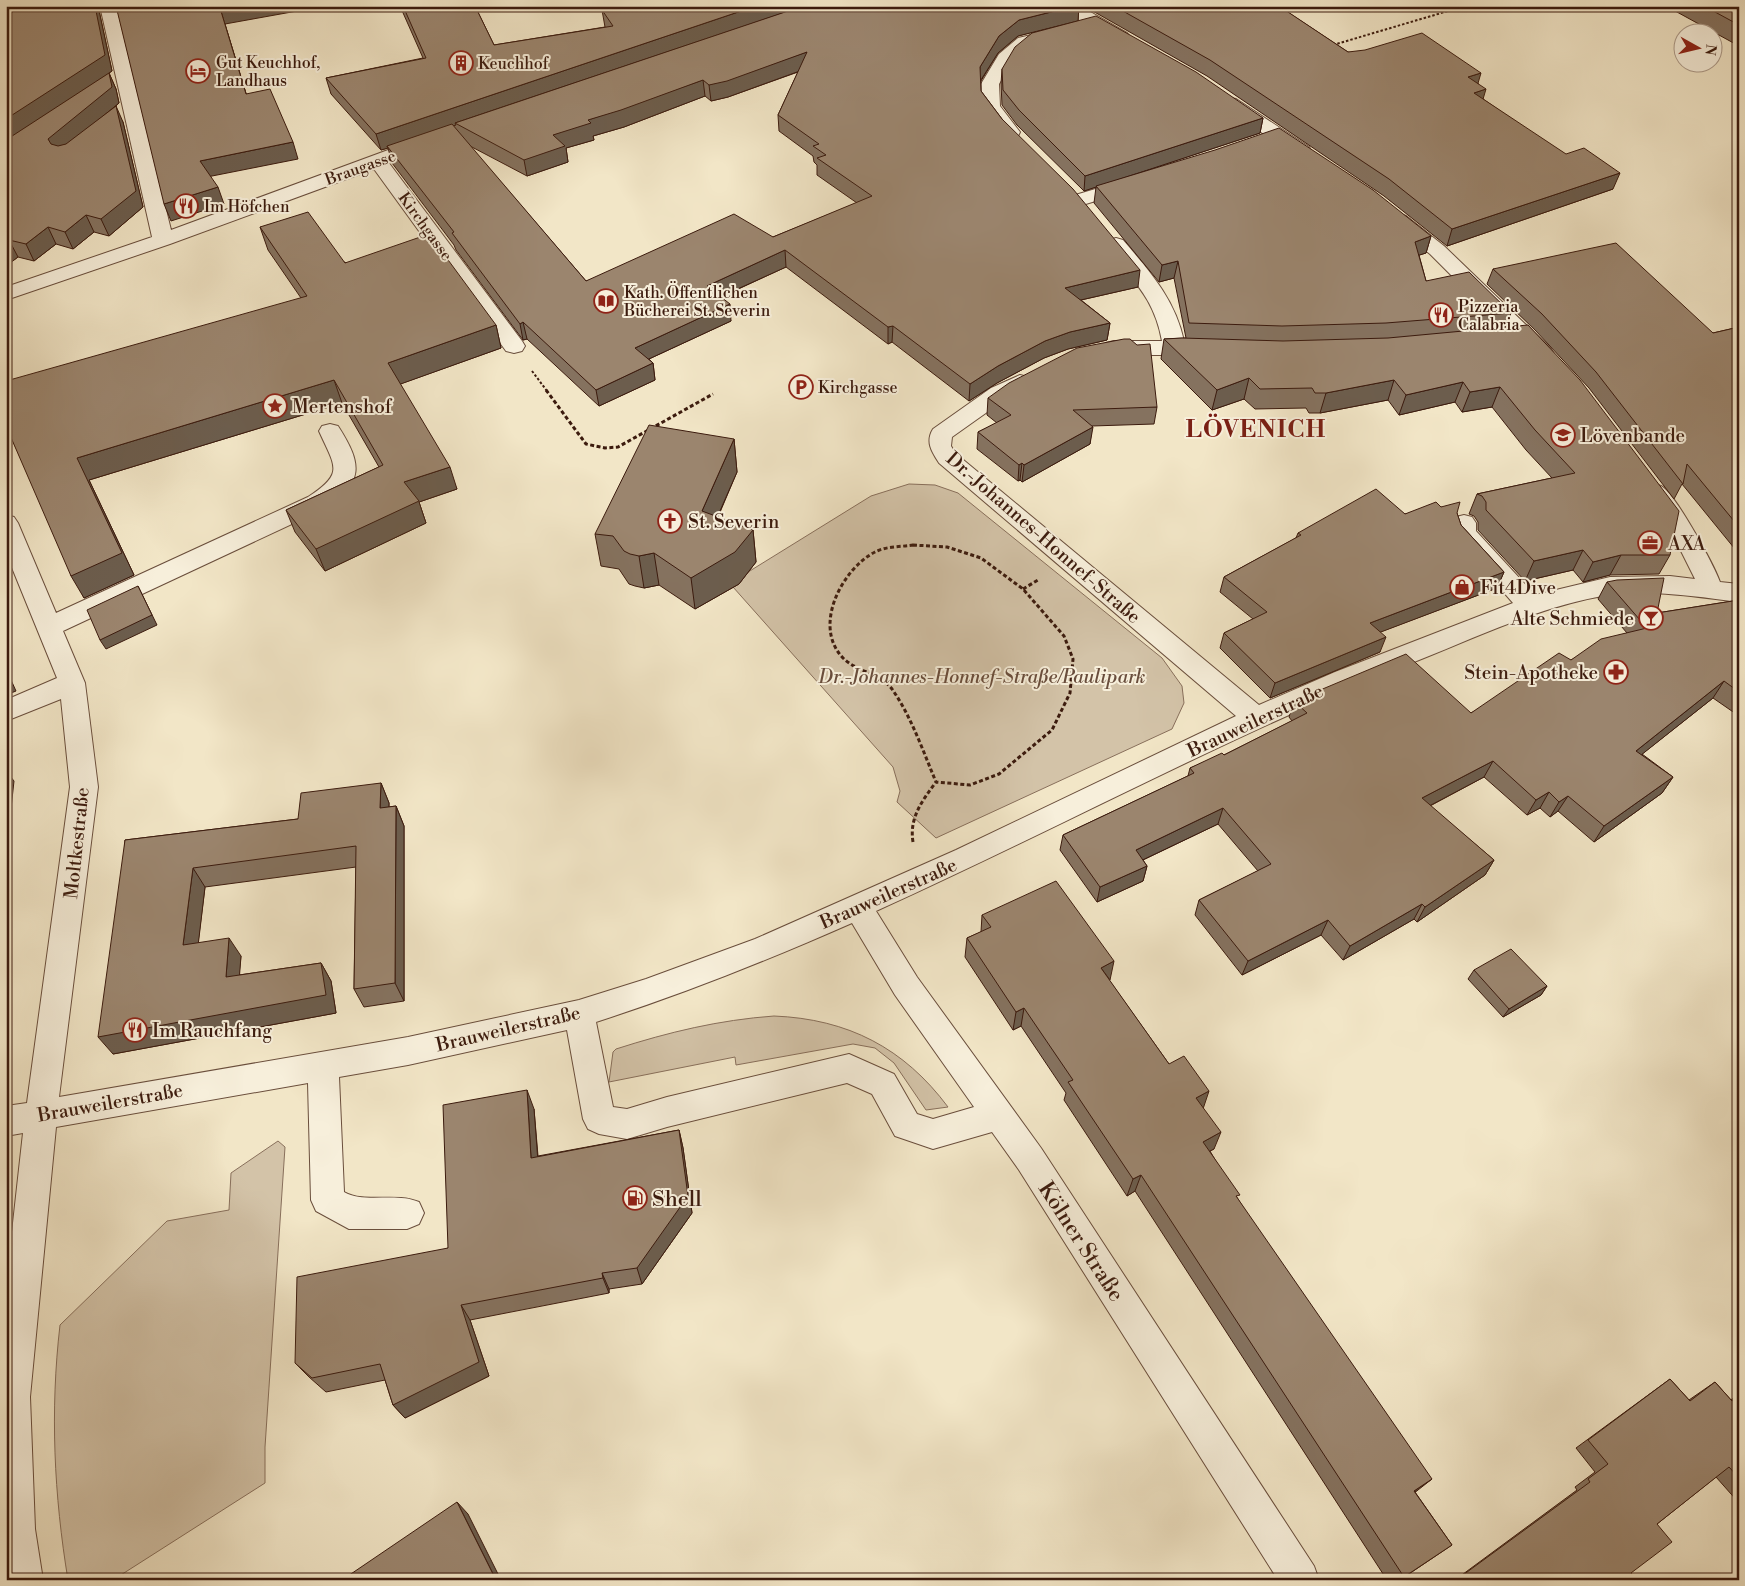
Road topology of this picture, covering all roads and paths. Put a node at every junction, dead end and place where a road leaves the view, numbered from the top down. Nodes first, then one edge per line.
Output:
1 (108, 6) edge
2 (1067, 6) edge
3 (1465, 6) edge
4 (1096, 23) junction
5 (1327, 46) edge
6 (1140, 48) edge
7 (122, 74) junction
8 (107, 84) edge
9 (1215, 93) edge
10 (443, 137) edge
11 (1023, 144) edge
12 (377, 160) junction
13 (1319, 162) edge
14 (1151, 178) edge
15 (1065, 186) edge
16 (1384, 207) edge
17 (1091, 215) junction
18 (163, 240) junction
19 (6, 294) edge
20 (1526, 336) junction
21 (1497, 338) edge
22 (514, 346) joint
23 (1174, 347) junction
24 (1221, 349) edge
25 (1092, 351) edge
26 (1041, 371) edge
27 (1560, 372) edge
28 (713, 394) dead end
29 (330, 431) dead end
30 (1642, 475) edge
31 (6, 523) edge
32 (1464, 523) dead end
33 (1711, 590) junction
34 (1739, 593) edge
35 (1530, 605) junction
36 (49, 627) junction
37 (72, 683) junction
38 (6, 711) edge
39 (1256, 718) junction
40 (936, 782) junction
41 (923, 877) junction
42 (857, 906) junction
43 (579, 1014) junction
44 (323, 1065) junction
45 (41, 1114) junction
46 (998, 1115) junction
47 (6, 1121) edge
48 (406, 1213) dead end
49 (24, 1580) edge
50 (1300, 1580) edge

1 - 7 street
2 - 4 street
3 - 5 path
4 - 6 street
4 - 11 street
7 - 8 street
7 - 18 street
9 - 13 street
10 - 12 street, Braugasse
12 - 18 street, Braugasse
12 - 22 street, Kirchgasse
14 - 17 street
15 - 17 street
16 - 20 street
17 - 23 street
18 - 19 street, Braugasse
20 - 21 street
20 - 27 street
22 - 28 path
23 - 24 street
23 - 25 street
26 - 39 street, Dr.-Johannes-Honnef-Straße
29 - 36 street
30 - 33 street
31 - 36 street, Moltkestraße
32 - 35 street
33 - 34 street, Brauweilerstraße
33 - 35 street, Brauweilerstraße
35 - 39 street, Brauweilerstraße
36 - 37 street, Moltkestraße
37 - 38 street
37 - 45 street, Moltkestraße
39 - 41 street, Brauweilerstraße
40 - 40 path
40 - 41 path
41 - 42 street, Brauweilerstraße
42 - 43 street, Brauweilerstraße
42 - 46 street, Kölner Straße
43 - 44 street, Brauweilerstraße
43 - 46 street
44 - 45 street, Brauweilerstraße
44 - 48 street
45 - 47 street, Brauweilerstraße
45 - 49 street, Moltkestraße
46 - 50 street, Kölner Straße

